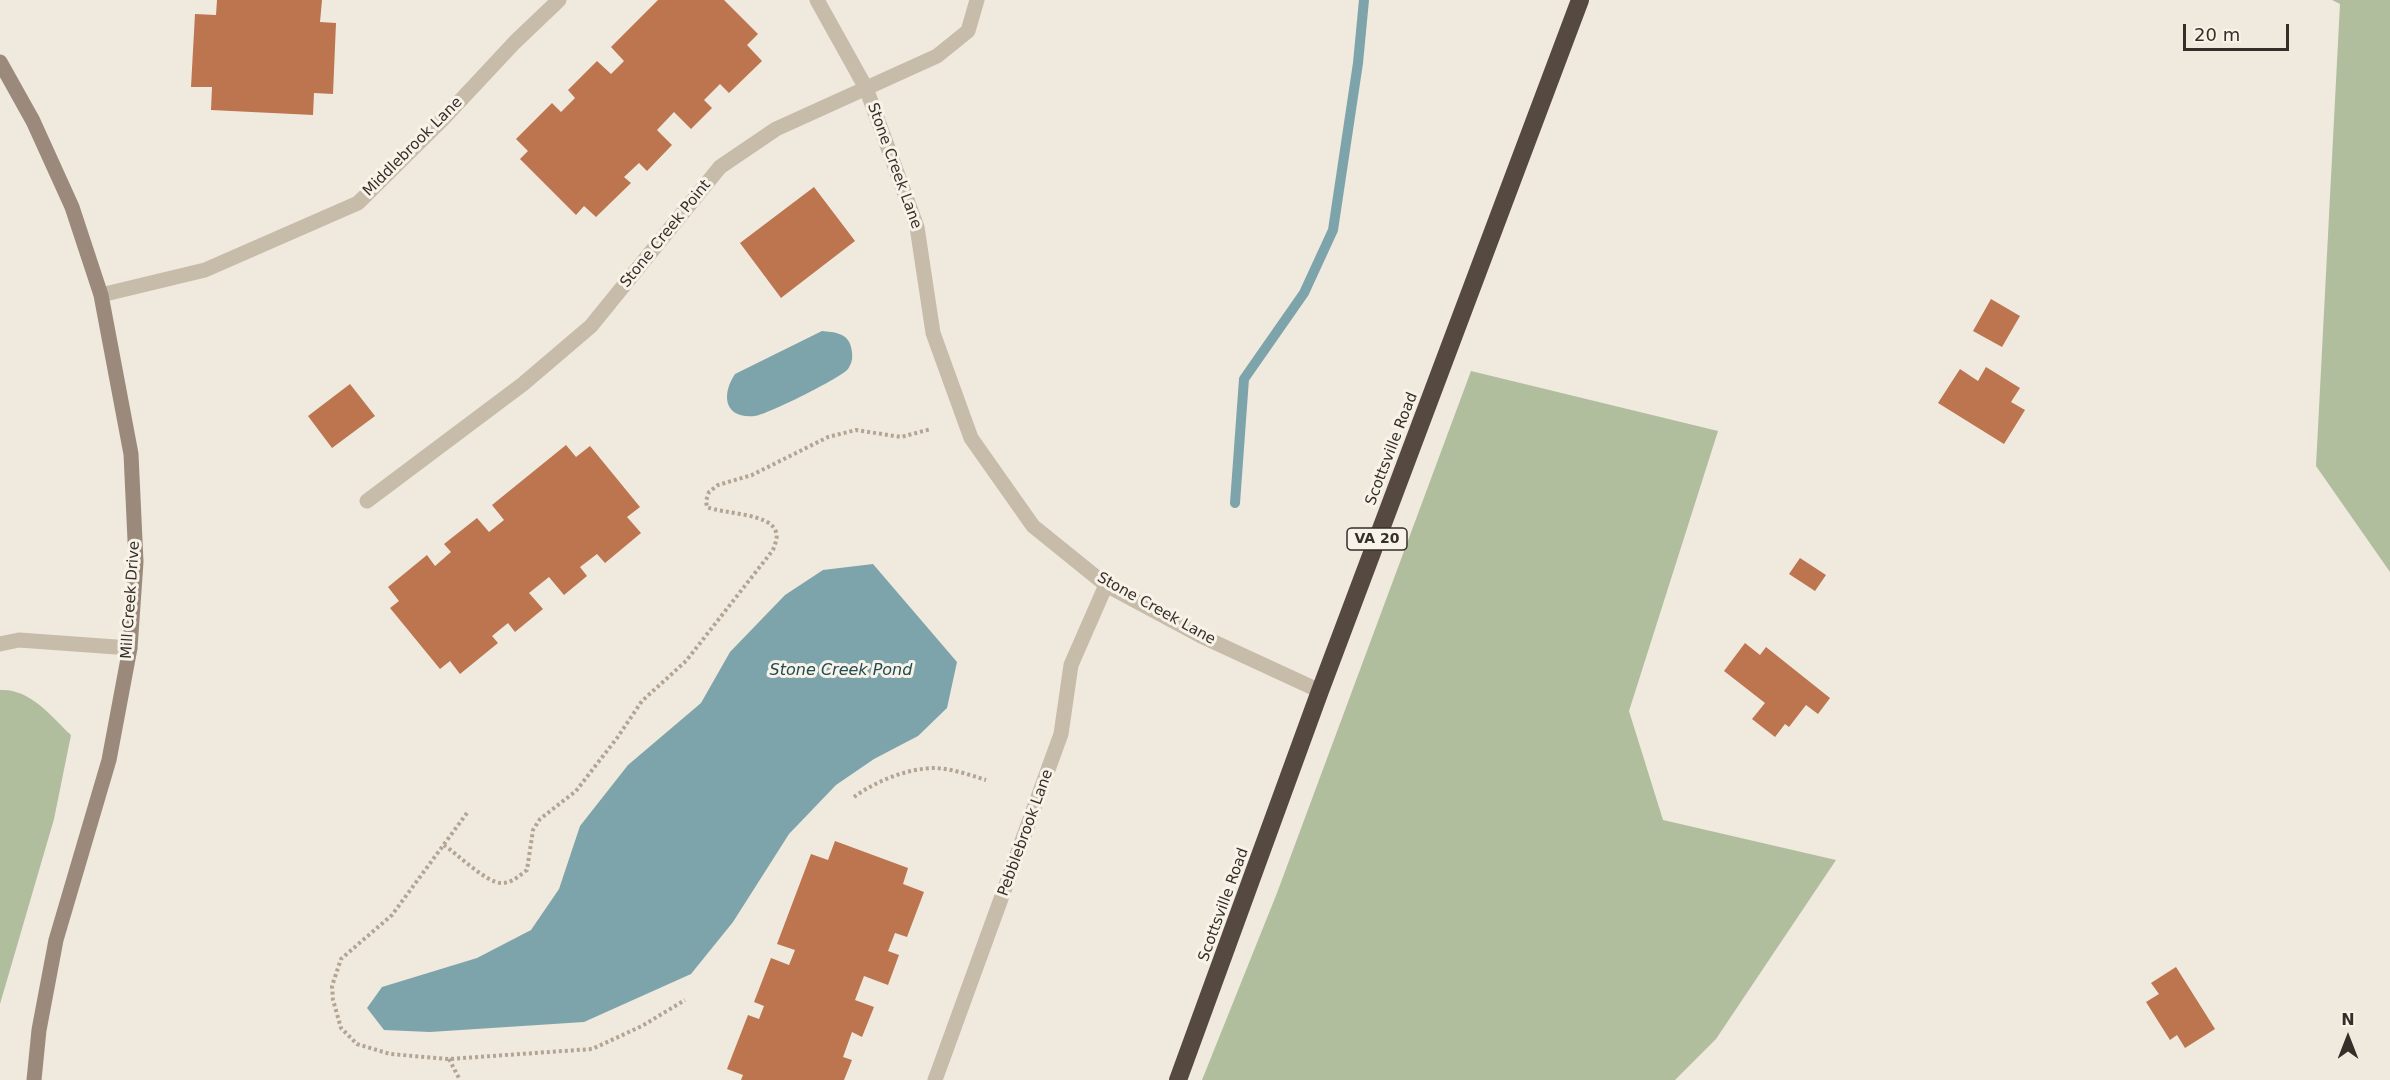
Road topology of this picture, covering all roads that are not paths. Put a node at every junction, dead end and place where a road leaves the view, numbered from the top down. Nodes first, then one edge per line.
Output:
1 (559, 0) edge
2 (817, 0) edge
3 (977, 0) edge
4 (1580, 0) edge
5 (0, 62) edge
6 (866, 88) junction
7 (101, 295) junction
8 (367, 501) dead end
9 (1106, 585) junction
10 (0, 644) edge
11 (130, 648) junction
12 (1320, 691) junction
13 (34, 1080) edge
14 (935, 1080) edge
15 (1178, 1080) edge

1 - 7 street, Middlebrook Lane
2 - 6 street, Stone Creek Lane
3 - 6 street, Stone Creek Point
4 - 12 highway, Scottsville Road / VA 20
5 - 7 street, Mill Creek Drive
6 - 8 street, Stone Creek Point
6 - 9 street, Stone Creek Lane
7 - 11 street, Mill Creek Drive
9 - 12 street, Stone Creek Lane
9 - 14 street, Pebblebrook Lane
10 - 11 street
11 - 13 street, Mill Creek Drive
12 - 15 highway, Scottsville Road / VA 20

